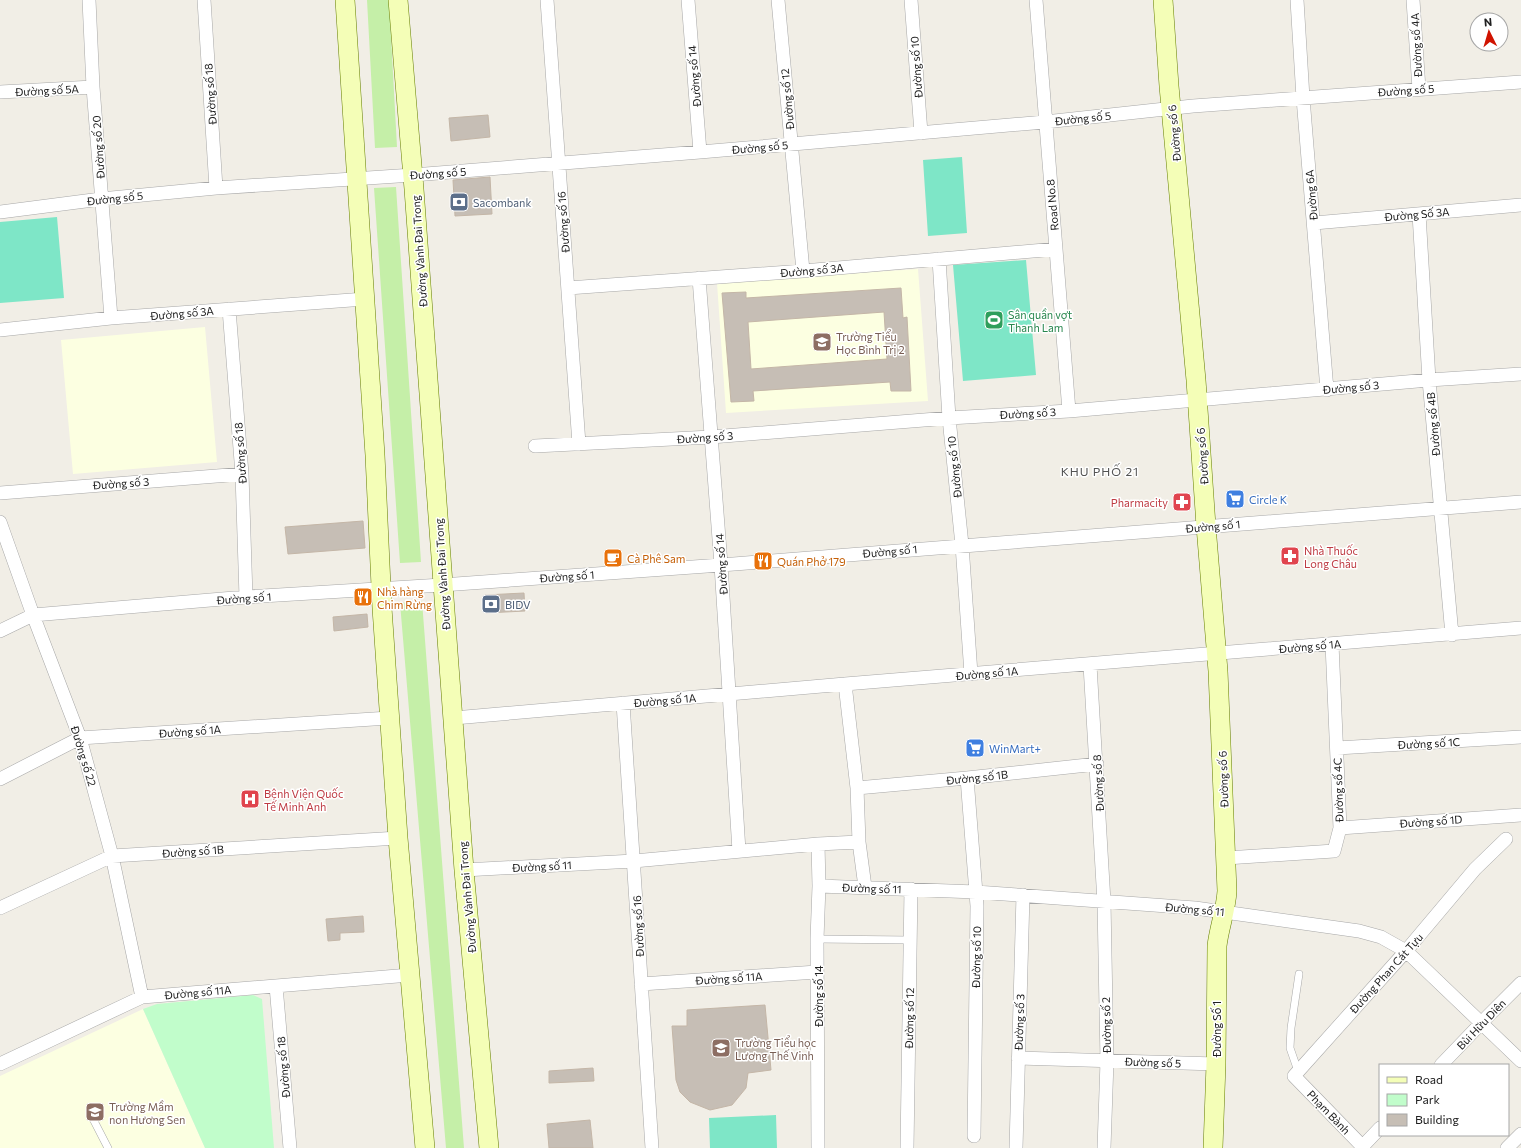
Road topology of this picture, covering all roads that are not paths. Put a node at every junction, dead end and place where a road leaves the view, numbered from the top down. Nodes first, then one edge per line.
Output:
1 (89, 0) edge
2 (204, 0) edge
3 (345, 0) edge
4 (398, 0) edge
5 (547, 0) edge
6 (688, 0) edge
7 (778, 0) edge
8 (911, 0) edge
9 (1036, 0) edge
10 (1163, 0) edge
11 (1297, 0) edge
12 (1413, 0) edge
13 (1521, 82) edge
14 (93, 88) junction
15 (1419, 89) junction
16 (0, 92) edge
17 (1303, 98) junction
18 (1171, 108) junction
19 (1045, 122) junction
20 (921, 134) junction
21 (791, 145) junction
22 (700, 152) junction
23 (559, 163) junction
24 (413, 175) junction
25 (357, 178) junction
26 (216, 188) junction
27 (101, 199) junction
28 (1521, 205) edge
29 (0, 212) edge
30 (1419, 214) junction
31 (1314, 223) junction
32 (1056, 249) junction
33 (939, 259) junction
34 (803, 271) junction
35 (699, 278) junction
36 (568, 288) junction
37 (364, 299) junction
38 (229, 309) junction
39 (111, 318) junction
40 (0, 330) edge
41 (1521, 374) edge
42 (1429, 380) junction
43 (1328, 390) junction
44 (1198, 400) junction
45 (1069, 411) junction
46 (949, 418) junction
47 (711, 437) junction
48 (579, 444) junction
49 (535, 446) dead end
50 (242, 474) junction
51 (0, 493) edge
52 (1521, 502) edge
53 (1441, 509) junction
54 (0, 522) edge
55 (1206, 526) junction
56 (962, 545) junction
57 (721, 565) junction
58 (442, 585) junction
59 (381, 589) junction
60 (246, 597) junction
61 (33, 615) junction
62 (1521, 628) edge
63 (0, 631) edge
64 (1452, 635) junction
65 (1332, 644) junction
66 (1217, 654) junction
67 (1090, 665) junction
68 (971, 674) junction
69 (845, 684) junction
70 (730, 694) junction
71 (623, 703) junction
72 (389, 718) junction
73 (454, 718) junction
74 (80, 738) junction
75 (1521, 738) edge
76 (1337, 748) junction
77 (1097, 764) junction
78 (966, 778) junction
79 (0, 779) edge
80 (857, 788) junction
81 (1521, 815) edge
82 (1340, 828) junction
83 (398, 838) junction
84 (1506, 840) dead end
85 (859, 842) junction
86 (818, 844) junction
87 (739, 851) junction
88 (112, 856) junction
89 (1226, 858) junction
90 (634, 861) junction
91 (464, 870) junction
92 (819, 886) junction
93 (865, 887) junction
94 (911, 889) junction
95 (976, 892) junction
96 (1023, 895) junction
97 (1104, 902) junction
98 (0, 908) edge
99 (1225, 912) junction
100 (817, 939) junction
101 (910, 940) junction
102 (1406, 951) junction
103 (817, 972) junction
104 (1299, 974) dead end
105 (410, 975) junction
106 (1521, 983) edge
107 (641, 984) junction
108 (276, 986) junction
109 (142, 997) junction
110 (1482, 1023) junction
111 (1018, 1058) junction
112 (1107, 1061) junction
113 (1521, 1061) edge
114 (0, 1064) edge
115 (1216, 1064) junction
116 (1442, 1064) edge
117 (1296, 1073) junction
118 (92, 1117) dead end
119 (1379, 1129) edge
120 (1521, 1134) edge
121 (974, 1136) dead end
122 (1362, 1147) edge
123 (108, 1148) edge
124 (290, 1148) edge
125 (425, 1148) edge
126 (489, 1148) edge
127 (652, 1148) edge
128 (818, 1148) edge
129 (907, 1148) edge
130 (1016, 1148) edge
131 (1104, 1148) edge
132 (1213, 1148) edge
133 (1507, 1148) edge

1 - 14 street, Đường số 20
2 - 26 street, Đường số 18
3 - 25 street
4 - 24 street, Đường Vành Đai Trong
5 - 23 street, Đường số 16
6 - 22 street, Đường số 14
7 - 21 street, Đường số 12
8 - 20 street, Đường số 10
9 - 19 street, Road No.8
10 - 18 street, Đường số 6
11 - 17 street, Đường 6A
12 - 15 street, Đường số 4A
13 - 15 street, Đường số 5
14 - 16 street, Đường số 5A
14 - 27 street, Đường số 20
15 - 17 street, Đường số 5
17 - 18 street, Đường số 5
17 - 31 street, Đường 6A
18 - 19 street, Đường số 5
18 - 44 street, Đường số 6
19 - 20 street, Đường số 5
19 - 32 street, Road No.8
20 - 21 street, Đường số 5
21 - 22 street, Đường số 5
21 - 34 street, Đường số 12
22 - 23 street, Đường số 5
23 - 24 street, Đường số 5
23 - 36 street, Đường số 16
24 - 25 street, Đường số 5
24 - 58 street, Đường Vành Đai Trong
25 - 26 street, Đường số 5
25 - 37 street
26 - 27 street, Đường số 5
27 - 29 street, Đường số 5
27 - 39 street, Đường số 20
28 - 30 street, Đường Số 3A
30 - 31 street, Đường Số 3A
30 - 42 street, Đường số 4B
31 - 43 street, Đường 6A
32 - 33 street, Đường số 3A
32 - 45 street, Road No.8
33 - 34 street, Đường số 3A
33 - 46 street, Đường số 10
34 - 35 street, Đường số 3A
35 - 36 street, Đường số 3A
35 - 47 street, Đường số 14
36 - 48 street, Đường số 16
37 - 38 street, Đường số 3A
37 - 59 street
38 - 39 street, Đường số 3A
38 - 50 street, Đường số 18
39 - 40 street, Đường số 3A
41 - 42 street, Đường số 3
42 - 43 street, Đường số 3
42 - 53 street, Đường số 4B
43 - 44 street, Đường số 3
44 - 45 street, Đường số 3
44 - 55 street, Đường số 6
45 - 46 street, Đường số 3
46 - 47 street, Đường số 3
46 - 56 street, Đường số 10
47 - 48 street, Đường số 3
47 - 57 street, Đường số 14
48 - 49 street, Đường số 3
50 - 51 street, Đường số 3
50 - 60 street, Đường số 18
52 - 53 street, Đường số 1
53 - 55 street, Đường số 1
53 - 64 street, Đường số 4B
54 - 61 street, Đường số 22
55 - 56 street, Đường số 1
55 - 66 street, Đường số 6
56 - 57 street, Đường số 1
56 - 68 street, Đường số 10
57 - 58 street, Đường số 1
57 - 70 street, Đường số 14
58 - 59 street, Đường số 1
58 - 73 street, Đường Vành Đai Trong
59 - 60 street, Đường số 1
59 - 72 street
60 - 61 street, Đường số 1
61 - 63 street, Đường số 1
61 - 74 street, Đường số 22
62 - 64 street, Đường số 1A
64 - 65 street, Đường số 1A
65 - 66 street, Đường số 1A
65 - 76 street, Đường số 4C
66 - 67 street, Đường số 1A
66 - 89 street, Đường số 6
67 - 68 street, Đường số 1A
67 - 77 street, Đường số 8
68 - 69 street, Đường số 1A
69 - 70 street, Đường số 1A
69 - 80 street
70 - 71 street, Đường số 1A
70 - 87 street, Đường số 14
71 - 73 street, Đường số 1A
71 - 90 street, Đường số 16
72 - 74 street, Đường số 1A
72 - 83 street
73 - 91 street, Đường Vành Đai Trong
74 - 79 street, Đường số 1A
74 - 88 street, Đường số 22
75 - 76 street, Đường số 1C
76 - 82 street, Đường số 4C
77 - 78 street, Đường số 1B
77 - 97 street, Đường số 8
78 - 80 street, Đường số 1B
78 - 95 street, Đường số 10
80 - 85 street
81 - 82 street, Đường số 1D
82 - 89 street, Đường số 4C
83 - 88 street, Đường số 1B
83 - 105 street
84 - 102 street, Đường Phan Cát Tựu
85 - 86 street, Đường số 11
85 - 93 street
86 - 87 street, Đường số 11
86 - 92 street, Đường số 14
87 - 90 street, Đường số 11
88 - 98 street, Đường số 1B
88 - 109 street, Đường số 22
89 - 99 street, Đường số 6
90 - 91 street, Đường số 11
90 - 107 street, Đường số 16
91 - 126 street, Đường Vành Đai Trong
92 - 93 street, Đường số 11
92 - 100 street, Đường số 14
93 - 94 street, Đường số 11
94 - 95 street, Đường số 11
94 - 101 street, Đường số 12
95 - 96 street, Đường số 11
95 - 121 street, Đường số 10
96 - 97 street, Đường số 11
96 - 111 street, Đường số 3
97 - 99 street, Đường số 11
97 - 112 street, Đường số 2
99 - 102 street, Đường số 11
99 - 115 street, Đường Số 1
100 - 101 lane
100 - 103 street, Đường số 14
101 - 129 street, Đường số 12
102 - 110 street, Đường số 11
102 - 117 street, Đường Phan Cát Tựu
103 - 107 street, Đường số 11A
103 - 128 street, Đường số 14
104 - 117 lane
105 - 108 street, Đường số 11A
105 - 125 street
106 - 110 street, Bùi Hữu Diên
107 - 127 street, Đường số 16
108 - 109 street, Đường số 11A
108 - 124 street, Đường số 18
109 - 114 street, Đường số 11A
110 - 113 street, Đường số 11
110 - 116 street, Bùi Hữu Diên
111 - 112 street, Đường số 5
111 - 130 street, Đường số 3
112 - 115 street, Đường số 5
112 - 131 street, Đường số 2
115 - 132 street, Đường Số 1
117 - 122 street, Phạm Bành
118 - 123 lane
119 - 122 street
120 - 133 street

